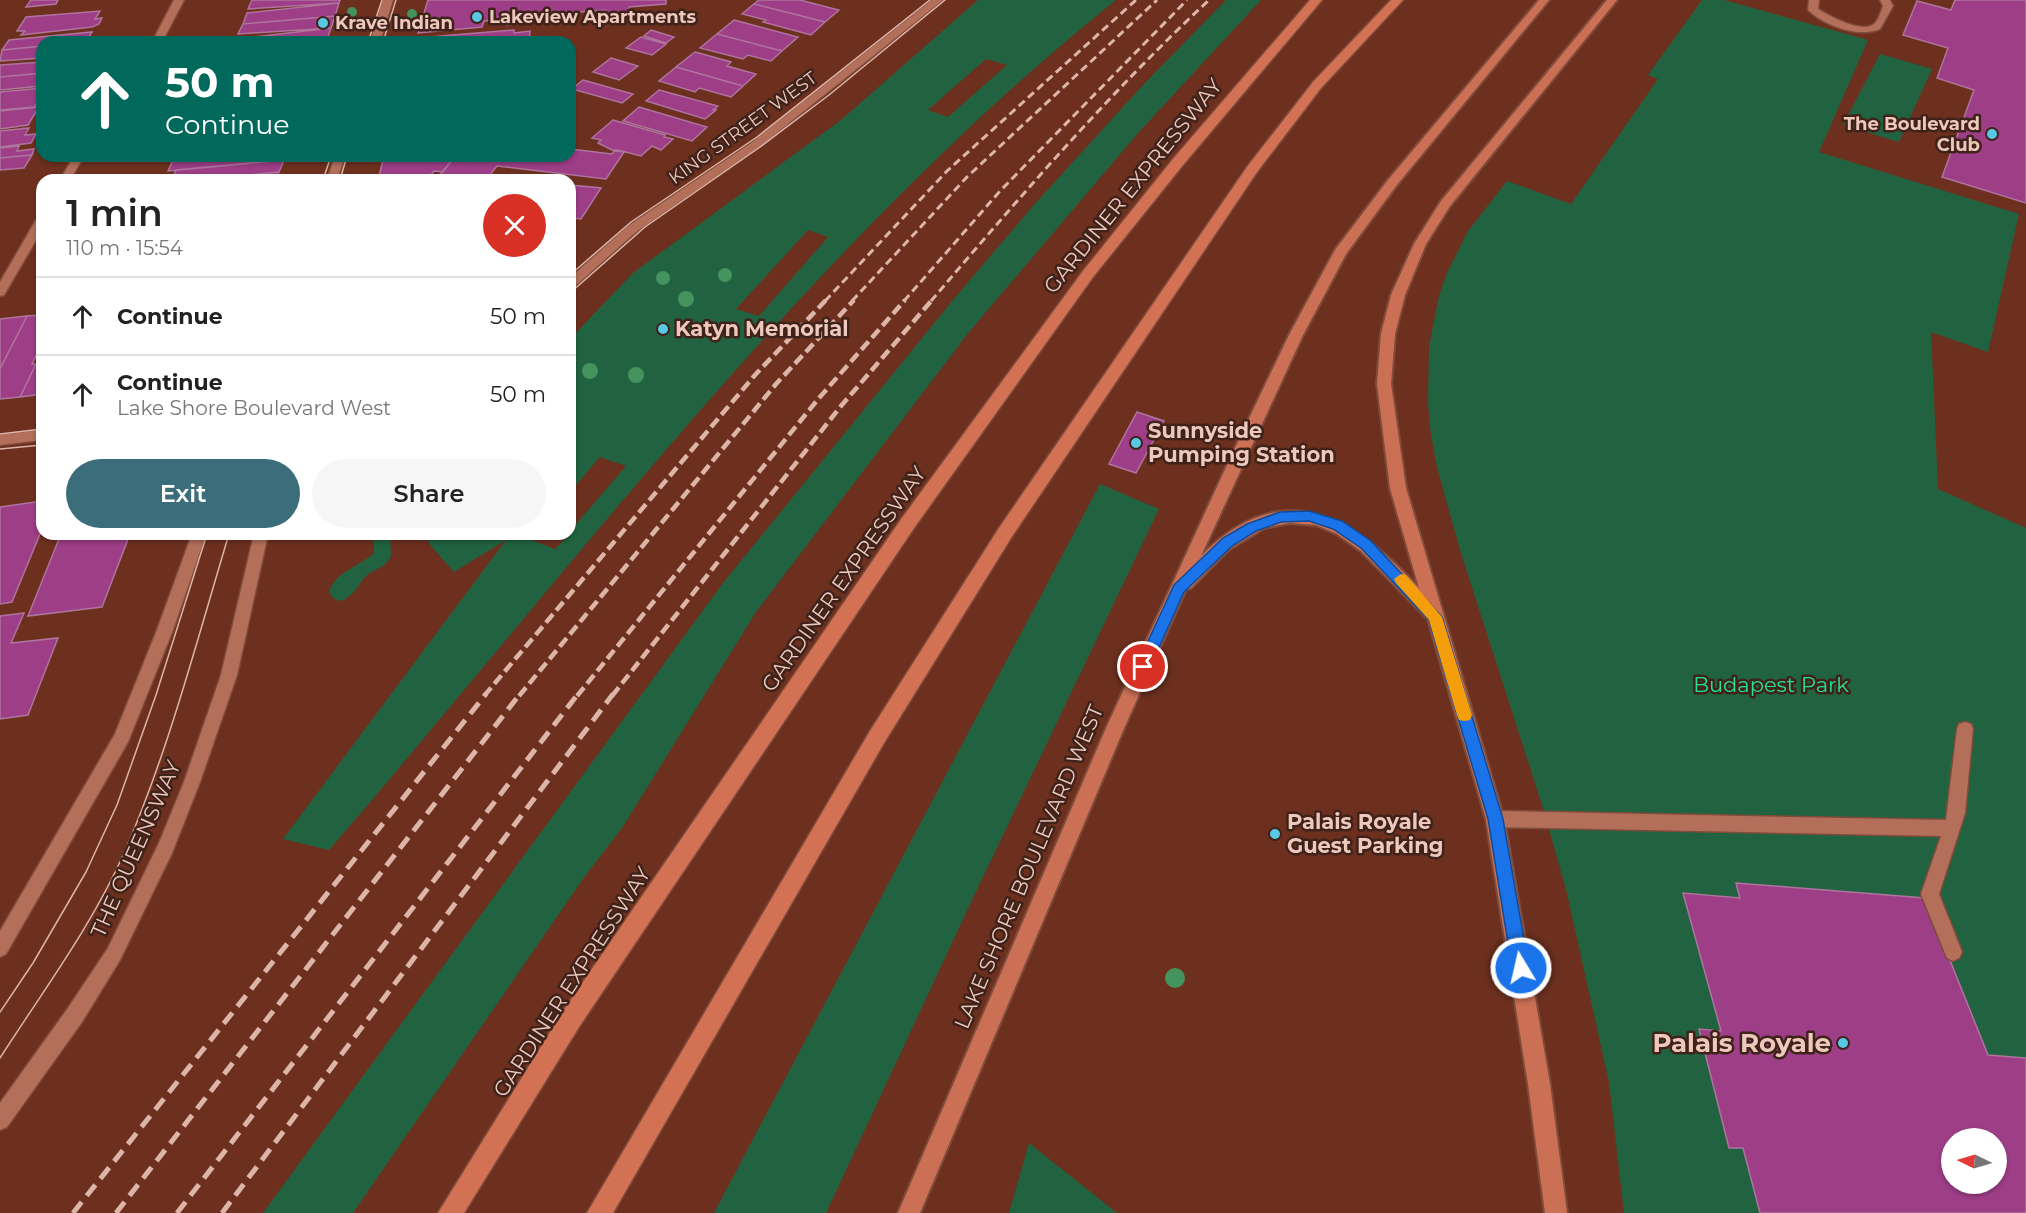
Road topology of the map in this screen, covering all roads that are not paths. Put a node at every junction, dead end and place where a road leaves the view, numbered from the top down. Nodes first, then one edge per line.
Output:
1 (178, 0) edge
2 (388, 0) edge
3 (938, 0) edge
4 (1316, 0) edge
5 (1397, 0) edge
6 (1544, 0) edge
7 (1612, 0) edge
8 (1814, 0) edge
9 (1885, 0) edge
10 (160, 36) edge
11 (377, 36) edge
12 (36, 230) edge
13 (576, 279) edge
14 (0, 292) edge
15 (36, 436) edge
16 (0, 440) edge
17 (197, 540) edge
18 (260, 540) edge
19 (1179, 589) junction
20 (1436, 617) junction
21 (1965, 729) dead end
22 (1495, 819) junction
23 (1953, 828) junction
24 (0, 948) edge
25 (1953, 952) dead end
26 (0, 1120) edge
27 (919, 1191) junction
28 (450, 1213) edge
29 (599, 1213) edge
30 (909, 1213) edge
31 (919, 1213) edge
32 (1556, 1213) edge

1 - 10 main road
2 - 11 main road
3 - 13 main road, KING STREET WEST
4 - 28 highway, GARDINER EXPRESSWAY
5 - 29 highway
6 - 19 highway, LAKE SHORE BOULEVARD WEST
7 - 20 highway
8 - 9 main road
12 - 14 main road
15 - 16 main road
17 - 24 main road
18 - 26 main road, THE QUEENSWAY
19 - 20 highway
19 - 27 highway, LAKE SHORE BOULEVARD WEST
20 - 22 highway
21 - 23 main road
22 - 23 main road
22 - 32 highway
23 - 25 main road
27 - 30 highway, LAKE SHORE BOULEVARD WEST
27 - 31 main road

